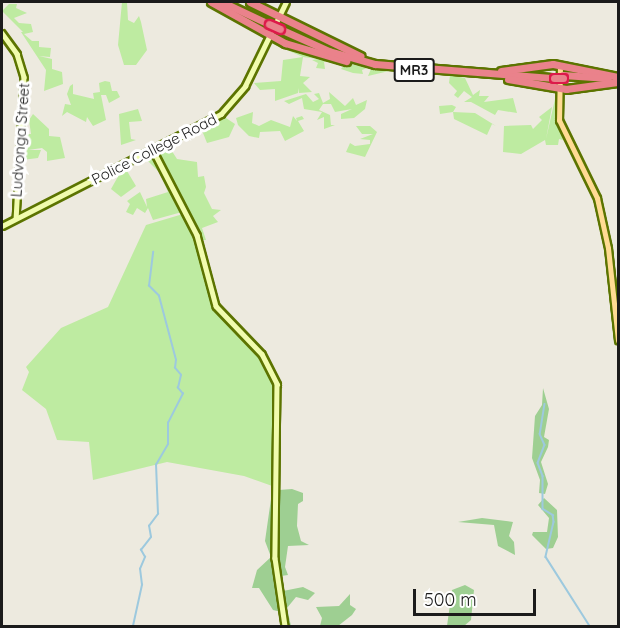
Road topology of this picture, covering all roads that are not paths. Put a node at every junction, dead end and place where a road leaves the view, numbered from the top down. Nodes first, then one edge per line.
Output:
1 (210, 2) edge
2 (222, 2) edge
3 (229, 2) edge
4 (250, 2) edge
5 (286, 2) edge
6 (280, 14) junction
7 (270, 23) junction
8 (2, 33) edge
9 (269, 35) junction
10 (379, 64) junction
11 (560, 65) junction
12 (489, 73) junction
13 (618, 80) edge
14 (558, 88) junction
15 (153, 150) junction
16 (19, 217) junction
17 (2, 225) edge
18 (618, 340) edge
19 (285, 627) edge

1 - 9 highway
2 - 7 highway, MR3
3 - 7 highway, MR3
4 - 6 highway
5 - 6 street, Police College Road
6 - 9 street, Police College Road
6 - 10 highway
7 - 10 highway, MR3, bridge
8 - 16 street, Ludvonga Street
9 - 10 highway
9 - 15 street, Police College Road
10 - 12 highway, MR3
11 - 12 highway
11 - 13 highway
11 - 14 main road
12 - 13 highway, MR3
12 - 14 highway
13 - 14 highway
14 - 18 main road
15 - 16 street, Police College Road
15 - 19 street
16 - 17 street, Police College Road

